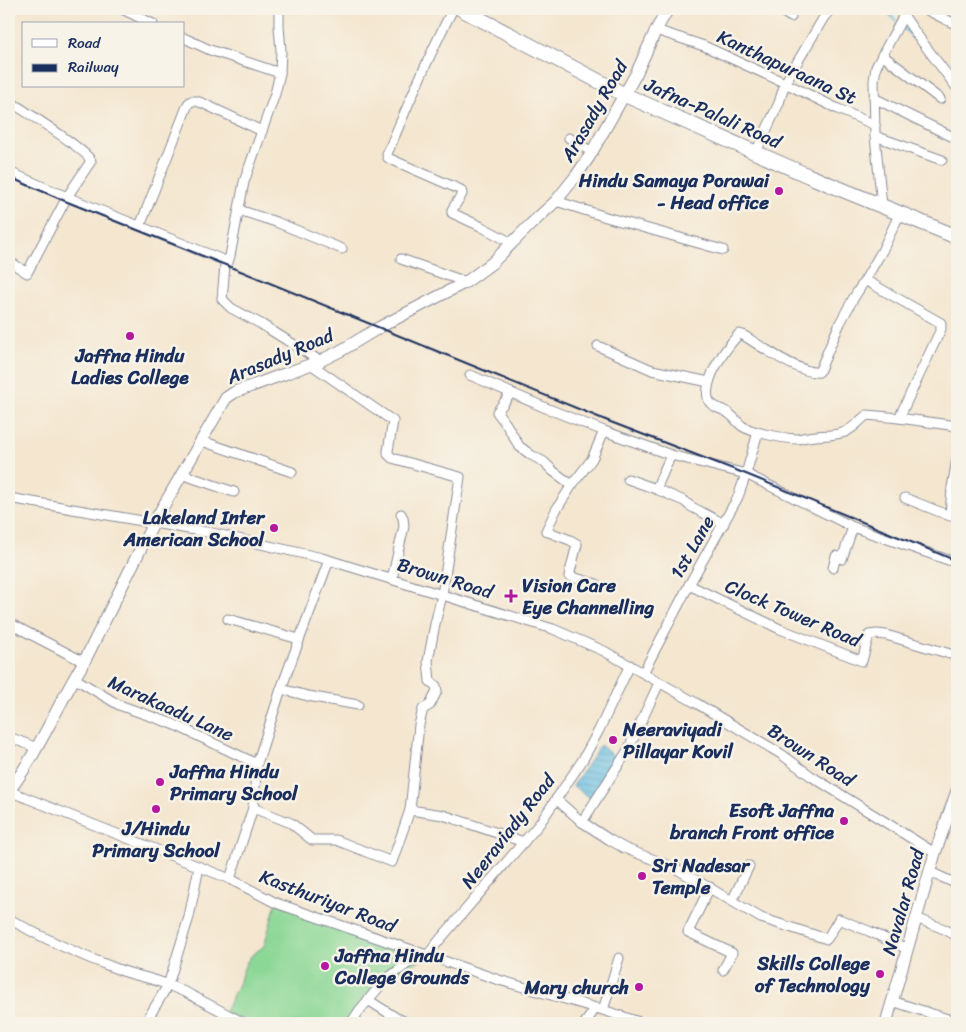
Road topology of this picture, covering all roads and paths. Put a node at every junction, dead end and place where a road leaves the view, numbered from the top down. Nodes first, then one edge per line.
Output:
1 (122, 9) edge
2 (279, 9) edge
3 (453, 9) edge
4 (461, 9) edge
5 (668, 9) edge
6 (778, 9) edge
7 (831, 9) edge
8 (925, 9) edge
9 (905, 12) edge
10 (791, 17) dead end
11 (149, 22) edge
12 (957, 25) edge
13 (656, 30) junction
14 (185, 38) edge
15 (882, 55) junction
16 (280, 74) junction
17 (785, 83) junction
18 (957, 88) edge
19 (624, 95) junction
20 (874, 98) junction
21 (940, 99) dead end
22 (9, 101) edge
23 (875, 125) junction
24 (262, 131) junction
25 (875, 136) junction
26 (953, 137) dead end
27 (568, 138) dead end
28 (592, 152) junction
29 (756, 152) junction
30 (942, 160) dead end
31 (9, 172) edge
32 (67, 198) junction
33 (556, 201) junction
34 (882, 206) junction
35 (238, 210) junction
36 (900, 213) junction
37 (140, 226) junction
38 (957, 237) edge
39 (512, 243) junction
40 (342, 249) dead end
41 (723, 250) dead end
42 (400, 259) dead end
43 (9, 261) edge
44 (228, 262) junction
45 (865, 280) junction
46 (466, 282) junction
47 (598, 346) dead end
48 (316, 363) junction
49 (470, 375) dead end
50 (709, 382) junction
51 (511, 393) junction
52 (898, 418) junction
53 (957, 426) edge
54 (604, 431) junction
55 (758, 432) junction
56 (202, 440) junction
57 (671, 455) junction
58 (957, 459) edge
59 (292, 472) dead end
60 (181, 474) junction
61 (746, 474) junction
62 (628, 479) dead end
63 (572, 484) junction
64 (656, 489) junction
65 (234, 492) dead end
66 (9, 498) edge
67 (905, 498) dead end
68 (400, 514) dead end
69 (954, 518) edge
70 (153, 524) junction
71 (724, 524) junction
72 (853, 527) junction
73 (329, 560) junction
74 (957, 563) edge
75 (832, 568) dead end
76 (392, 579) junction
77 (596, 584) dead end
78 (689, 585) junction
79 (442, 595) junction
80 (228, 619) dead end
81 (9, 623) edge
82 (299, 639) junction
83 (957, 656) edge
84 (84, 662) junction
85 (630, 665) junction
86 (644, 673) junction
87 (74, 678) junction
88 (659, 683) junction
89 (281, 689) junction
90 (358, 705) dead end
91 (9, 737) edge
92 (37, 748) junction
93 (257, 764) junction
94 (9, 791) edge
95 (957, 791) edge
96 (556, 799) junction
97 (955, 805) edge
98 (253, 808) junction
99 (410, 810) junction
100 (582, 822) junction
101 (524, 842) junction
102 (935, 853) junction
103 (749, 866) dead end
104 (200, 867) junction
105 (930, 872) junction
106 (230, 879) junction
107 (957, 884) edge
108 (710, 887) junction
109 (732, 901) junction
110 (916, 918) junction
111 (9, 919) edge
112 (957, 936) edge
113 (904, 948) junction
114 (427, 956) junction
115 (619, 958) dead end
116 (723, 970) dead end
117 (168, 985) junction
118 (368, 1000) junction
119 (892, 1002) junction
120 (599, 1009) junction
121 (957, 1022) edge
122 (148, 1023) edge
123 (244, 1023) edge
124 (351, 1023) edge
125 (408, 1023) edge
126 (585, 1023) edge
127 (642, 1023) edge
128 (886, 1023) edge

1 - 11 street
2 - 16 street
3 - 39 street
4 - 19 main road, Jafna-Palali Road
5 - 13 main road, Arasady Road
6 - 10 street
7 - 17 street
8 - 12 street
9 - 15 street
9 - 18 street
13 - 17 street, Kanthapuraana St
13 - 19 main road, Arasady Road
14 - 16 street
15 - 20 street
15 - 21 street
16 - 24 street
17 - 23 street, Kanthapuraana St
17 - 29 street
19 - 28 main road, Arasady Road
19 - 29 main road, Jafna-Palali Road
20 - 23 street
20 - 26 street
22 - 32 street
23 - 25 street
24 - 35 street
24 - 37 street
25 - 30 street
25 - 34 street
27 - 28 street
28 - 33 main road, Arasady Road
29 - 34 main road, Jafna-Palali Road
31 - 32 street
32 - 37 street
32 - 43 street
33 - 39 main road, Arasady Road
33 - 41 street
34 - 36 main road, Jafna-Palali Road
35 - 40 street
35 - 44 street
36 - 38 main road, Jafna-Palali Road
36 - 45 street
37 - 44 street
39 - 46 main road, Arasady Road
42 - 46 street
44 - 48 street
45 - 50 street
45 - 52 street
46 - 48 main road, Arasady Road
47 - 50 street
48 - 56 main road, Arasady Road
48 - 79 street
49 - 51 street
50 - 55 street
51 - 54 street
51 - 63 street
52 - 53 street
52 - 55 street
54 - 57 street
54 - 63 street
55 - 61 street, 1st Lane
56 - 59 street
56 - 60 main road, Arasady Road
57 - 61 street
57 - 64 street
58 - 69 street
60 - 65 street
60 - 70 main road, Arasady Road
61 - 71 street, 1st Lane
61 - 72 street
62 - 64 street
63 - 77 street
64 - 71 street
66 - 70 street, Brown Road
67 - 69 street
68 - 76 street
70 - 73 street, Brown Road
70 - 84 main road, Arasady Road
71 - 78 street, 1st Lane
72 - 74 street
72 - 75 street
73 - 76 street, Brown Road
73 - 82 street
76 - 79 street, Brown Road
78 - 83 street, Clock Tower Road
78 - 86 street, 1st Lane
79 - 85 street, Brown Road
79 - 99 street
80 - 82 street
81 - 84 street
82 - 89 street
84 - 87 main road, Arasady Road
85 - 86 street, Brown Road
85 - 96 street, Neeraviady Road
86 - 88 street, Brown Road
87 - 92 main road, Arasady Road
87 - 93 street, Marakaadu Lane
88 - 100 street
88 - 102 street, Brown Road
89 - 90 street
89 - 93 street
91 - 92 street
92 - 94 main road, Arasady Road
93 - 98 street
94 - 104 street, Kasthuriyar Road
95 - 97 main road, Navalar Road
96 - 100 street
96 - 101 street, Neeraviady Road
97 - 102 main road, Navalar Road
98 - 99 street
98 - 106 street
99 - 101 street
100 - 108 street
101 - 114 street, Neeraviady Road
102 - 105 main road, Navalar Road
103 - 109 street
104 - 106 street, Kasthuriyar Road
104 - 117 street
105 - 107 street
105 - 110 main road, Navalar Road
106 - 114 street, Kasthuriyar Road
108 - 109 street
108 - 116 street
109 - 113 street
110 - 112 street
110 - 113 main road, Navalar Road
111 - 117 street
113 - 119 main road, Navalar Road
114 - 118 street
114 - 120 street, Kasthuriyar Road
115 - 120 street
117 - 122 street
117 - 123 street
118 - 124 street
118 - 125 street
119 - 121 street
119 - 128 main road, Navalar Road
120 - 126 street
120 - 127 street, Kasthuriyar Road

